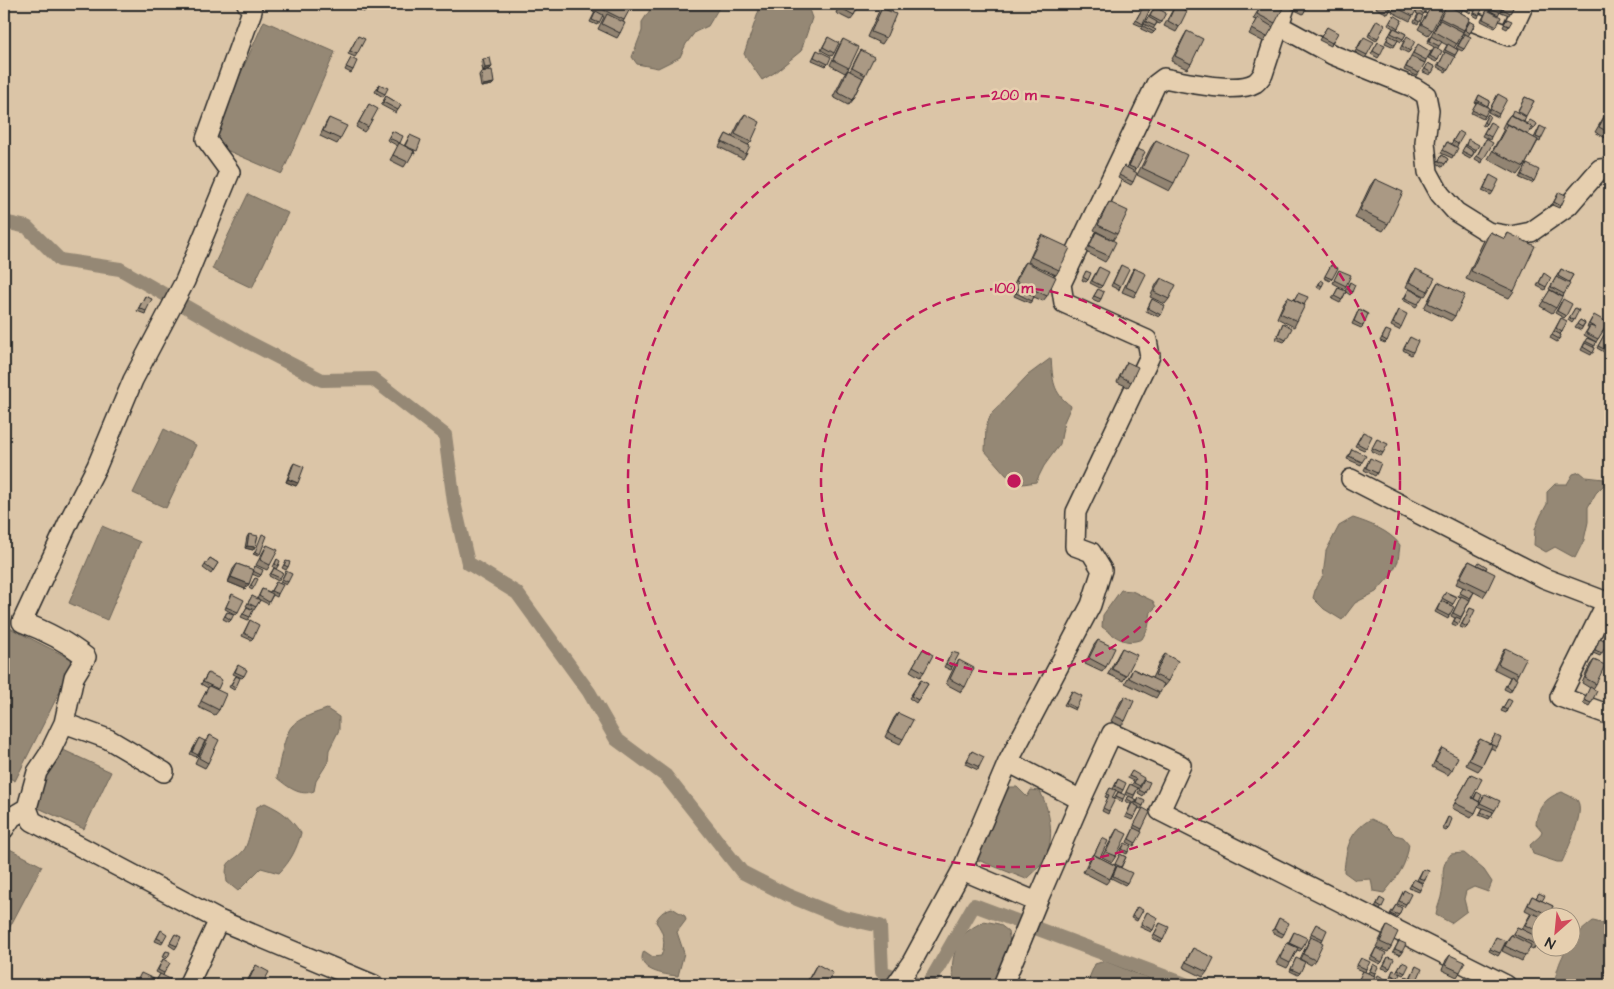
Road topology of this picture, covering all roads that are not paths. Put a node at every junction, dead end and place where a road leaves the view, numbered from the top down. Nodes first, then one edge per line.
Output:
1 (247, 4) edge
2 (1286, 4) edge
3 (1430, 4) edge
4 (1524, 4) edge
5 (1278, 25) junction
6 (1610, 168) edge
7 (1351, 478) dead end
8 (1610, 715) edge
9 (64, 723) junction
10 (1008, 762) junction
11 (164, 772) dead end
12 (1081, 800) junction
13 (27, 808) junction
14 (4, 829) edge
15 (962, 870) junction
16 (1037, 902) junction
17 (219, 920) junction
18 (188, 985) edge
19 (374, 985) edge
20 (896, 985) edge
21 (1003, 985) edge
22 (1506, 985) edge

1 - 9 street
2 - 5 street
3 - 4 street
5 - 6 street
5 - 10 street
7 - 8 street
9 - 11 street
9 - 13 street
10 - 12 street
10 - 15 street
12 - 16 street
12 - 22 street
13 - 14 street
13 - 17 street
15 - 16 street
15 - 20 street
16 - 21 street
17 - 18 street
17 - 19 street

